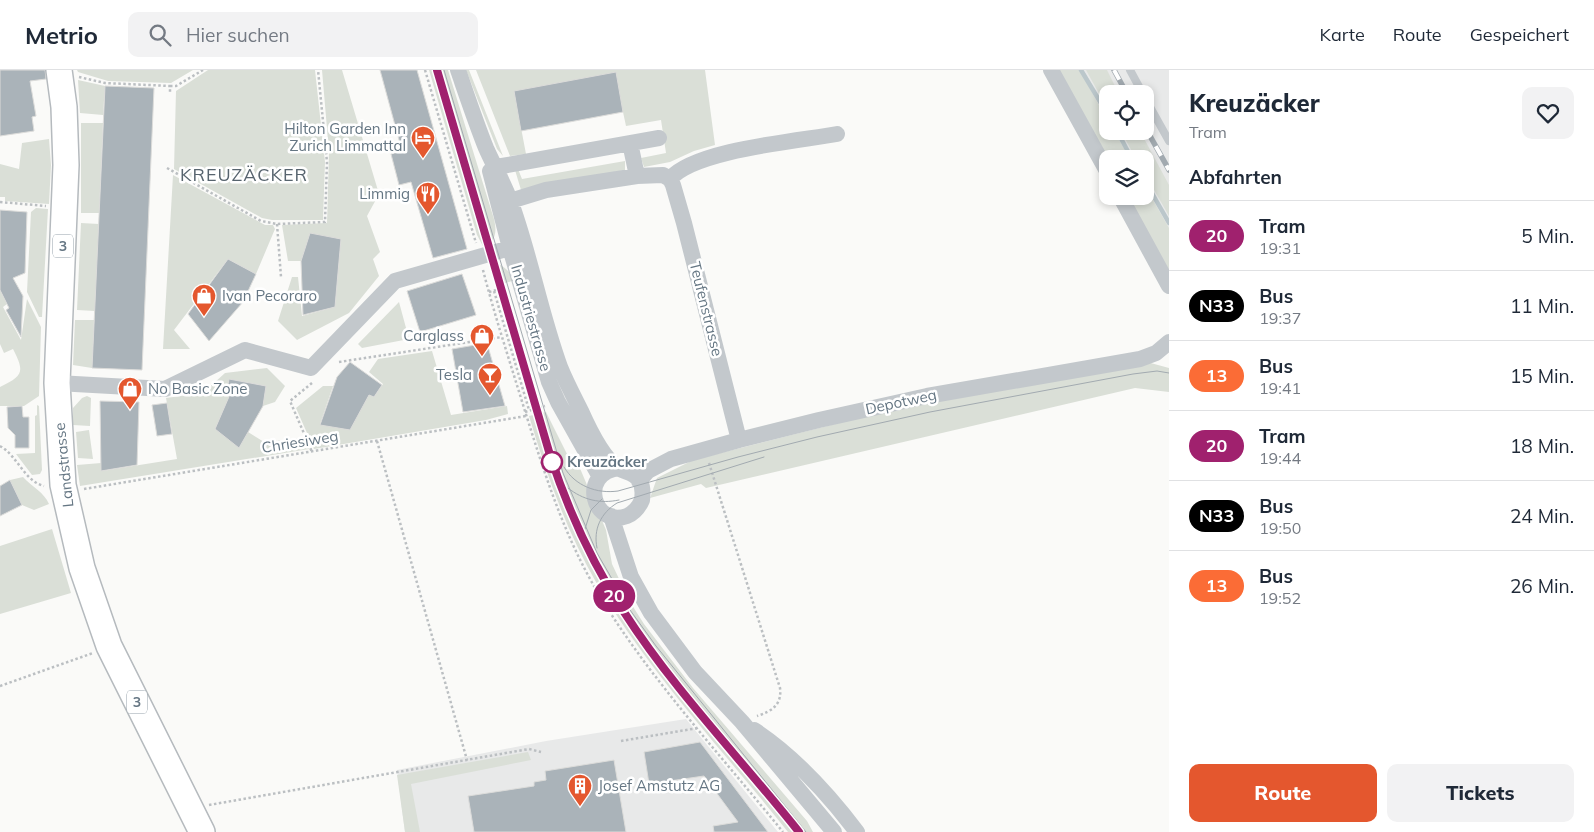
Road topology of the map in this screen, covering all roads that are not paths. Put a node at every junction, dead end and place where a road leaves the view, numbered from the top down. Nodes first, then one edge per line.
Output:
1 (458, 70) edge
2 (1052, 70) edge
3 (1130, 70) edge
4 (67, 73) edge
5 (1138, 85) edge
6 (1154, 114) edge
7 (838, 134) dead end
8 (659, 138) dead end
9 (1169, 141) edge
10 (630, 143) junction
11 (487, 149) junction
12 (1099, 156) edge
13 (496, 167) junction
14 (637, 176) junction
15 (668, 178) junction
16 (510, 201) junction
17 (1125, 205) edge
18 (510, 248) junction
19 (1169, 286) edge
20 (1169, 342) edge
21 (57, 384) junction
22 (739, 440) junction
23 (619, 468) junction
24 (600, 476) junction
25 (639, 481) junction
26 (631, 514) junction
27 (611, 516) junction
28 (623, 556) junction
29 (742, 722) junction
30 (202, 832) edge
31 (834, 832) edge
32 (857, 832) edge

1 - 11 street, Industriestrasse
2 - 12 street
3 - 5 lane
4 - 21 main road, Landstrasse / 3
6 - 9 lane
7 - 15 street
8 - 10 street
10 - 13 street
10 - 14 street
11 - 13 street, Industriestrasse
11 - 18 street, Industriestrasse
13 - 16 street, Industriestrasse
14 - 15 street
14 - 16 street
15 - 22 street, Teufenstrasse
16 - 23 street, Industriestrasse
17 - 19 street
18 - 21 street
18 - 24 street, Industriestrasse
20 - 22 street, Depotweg
21 - 30 main road, Landstrasse / 3
22 - 25 street, Depotweg
23 - 24 street
23 - 25 street, Industriestrasse
24 - 27 street
25 - 26 street
26 - 27 street
26 - 28 street
27 - 28 street
28 - 29 street
29 - 31 street
29 - 32 street

